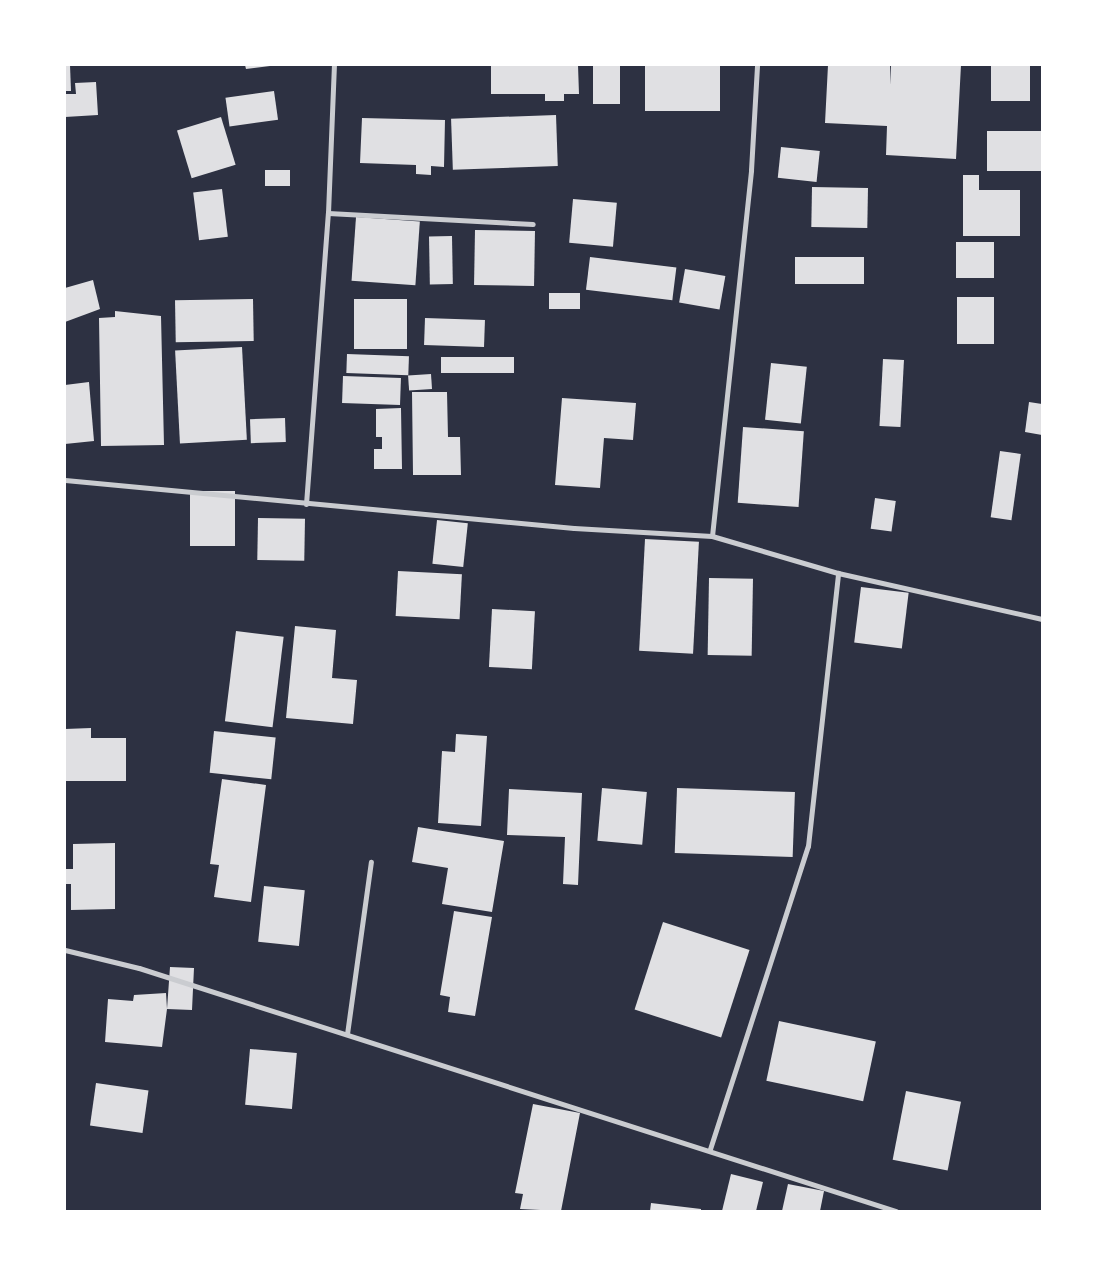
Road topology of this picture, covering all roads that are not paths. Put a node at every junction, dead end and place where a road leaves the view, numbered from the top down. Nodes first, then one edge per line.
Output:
1 (334, 65) edge
2 (757, 65) edge
3 (328, 213) junction
4 (534, 224) dead end
5 (65, 480) edge
6 (306, 504) junction
7 (712, 536) junction
8 (838, 573) junction
9 (1042, 620) edge
10 (370, 862) dead end
11 (65, 950) edge
12 (347, 1034) junction
13 (710, 1150) junction
14 (896, 1211) edge

1 - 3 street
2 - 7 street
3 - 4 street
3 - 6 street
5 - 6 street
6 - 7 street
7 - 8 street
8 - 9 street
8 - 13 street
10 - 12 street
11 - 12 street
12 - 13 street
13 - 14 street

